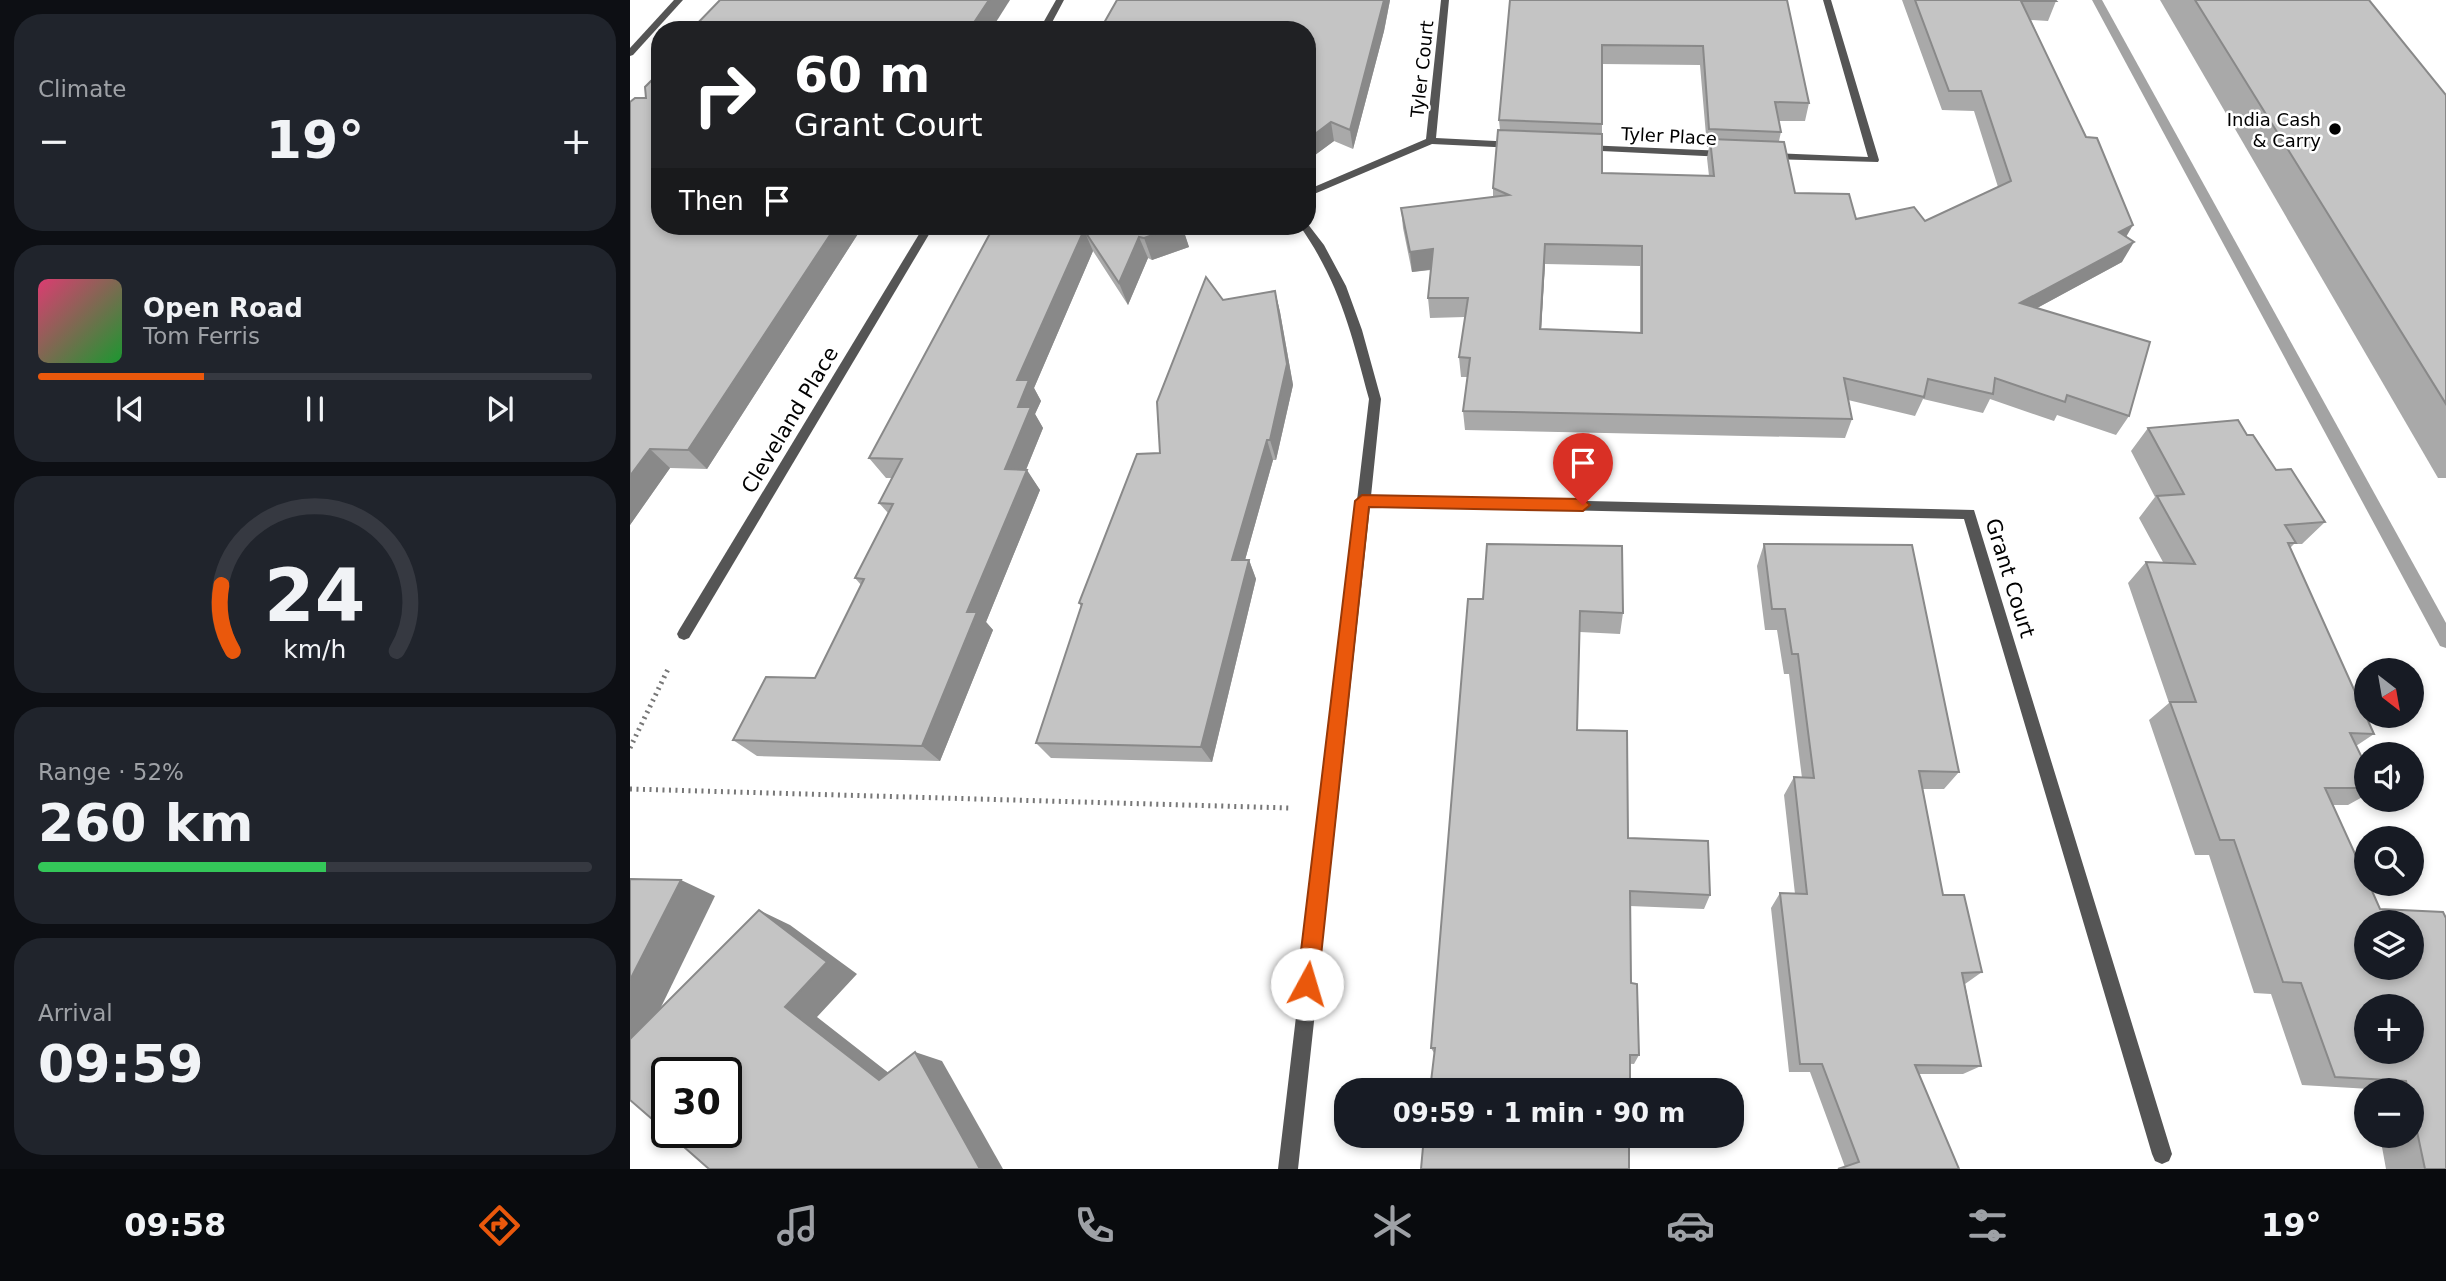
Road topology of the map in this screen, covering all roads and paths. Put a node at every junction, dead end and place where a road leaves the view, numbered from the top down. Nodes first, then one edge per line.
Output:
1 (679, 0) edge
2 (1060, 0) edge
3 (1445, 0) edge
4 (1827, 0) edge
5 (660, 21) edge
6 (1048, 21) edge
7 (651, 30) edge
8 (630, 53) edge
9 (1431, 141) junction
10 (1528, 145) edge
11 (1569, 147) edge
12 (1735, 154) edge
13 (1763, 156) edge
14 (1316, 190) edge
15 (924, 235) edge
16 (1312, 235) edge
17 (1362, 501) junction
18 (684, 634) joint
19 (630, 748) edge
20 (630, 789) edge
21 (1327, 809) junction
22 (2162, 1154) dead end
23 (1288, 1169) edge

1 - 5 street
2 - 6 street
3 - 9 street, Tyler Court
4 - 13 street
7 - 8 street
9 - 10 street
9 - 14 street
11 - 12 street, Tyler Place
15 - 18 street, Cleveland Place
16 - 17 street
17 - 21 street
17 - 22 street, Grant Court
18 - 19 path
20 - 21 path
21 - 23 street

